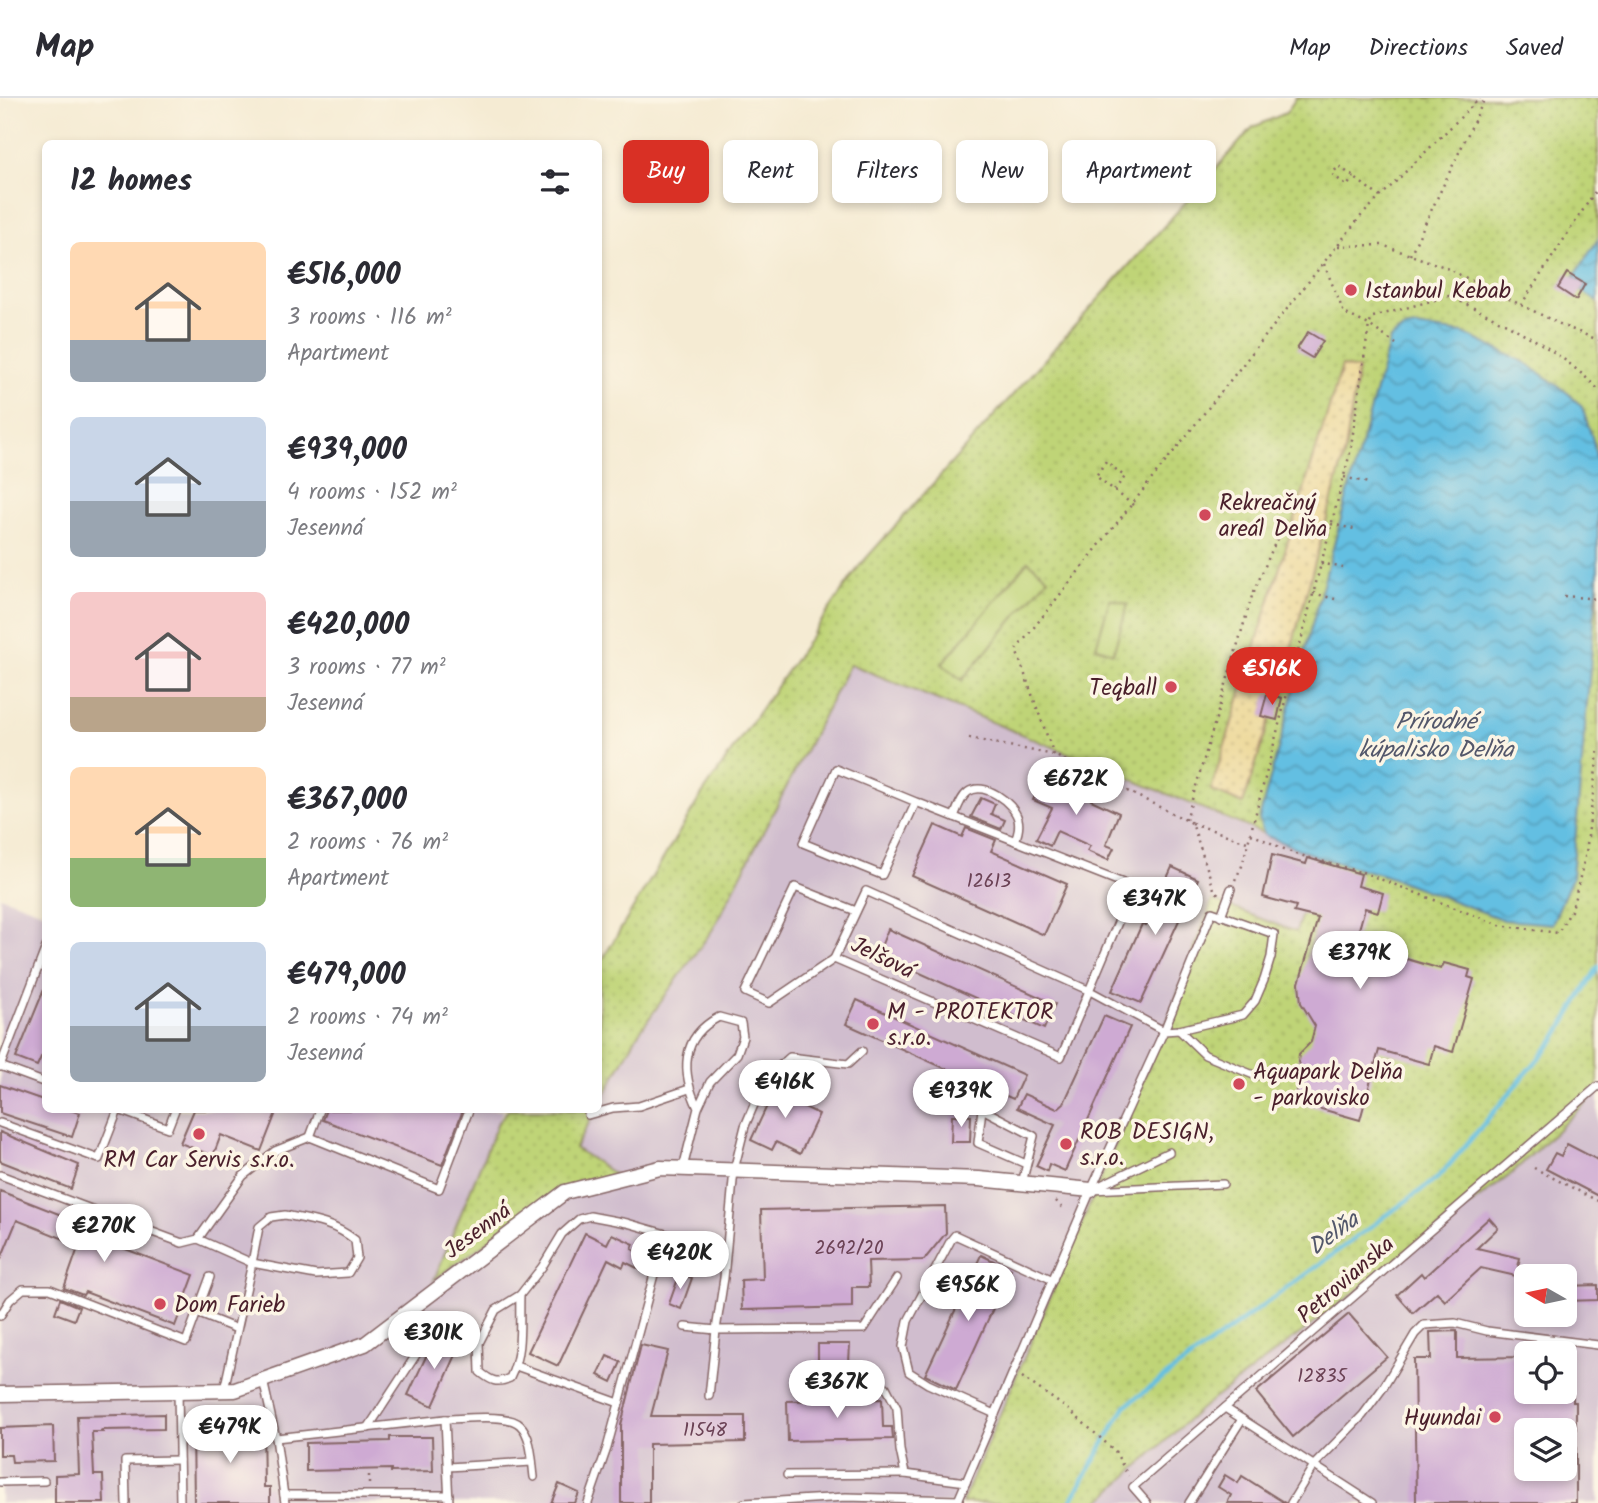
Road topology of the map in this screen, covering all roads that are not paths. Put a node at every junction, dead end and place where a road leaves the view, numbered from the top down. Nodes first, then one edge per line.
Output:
1 (916, 802) junction
2 (954, 817) junction
3 (1015, 841) junction
4 (1231, 889) road end
5 (856, 911) junction
6 (1221, 916) junction
7 (42, 957) edge
8 (834, 960) junction
9 (1090, 991) junction
10 (1179, 1030) junction
11 (1164, 1031) junction
12 (862, 1051) dead end
13 (0, 1066) edge
14 (1256, 1076) dead end
15 (42, 1082) edge
16 (1598, 1086) edge
17 (689, 1089) junction
18 (698, 1108) junction
19 (602, 1111) edge
20 (117, 1113) edge
21 (126, 1113) edge
22 (174, 1113) edge
23 (319, 1113) edge
24 (468, 1113) edge
25 (595, 1113) edge
26 (588, 1115) dead end
27 (0, 1123) edge
28 (310, 1137) junction
29 (1169, 1152) dead end
30 (1026, 1164) junction
31 (683, 1168) junction
32 (734, 1170) junction
33 (0, 1175) edge
34 (1022, 1183) junction
35 (1223, 1184) dead end
36 (1091, 1190) junction
37 (665, 1234) junction
38 (198, 1239) junction
39 (726, 1251) junction
40 (252, 1263) junction
41 (211, 1277) dead end
42 (897, 1278) dead end
43 (1053, 1280) junction
44 (520, 1294) junction
45 (197, 1313) junction
46 (0, 1316) edge
47 (685, 1327) dead end
48 (237, 1329) junction
49 (716, 1330) junction
50 (431, 1332) dead end
51 (1598, 1345) edge
52 (516, 1366) junction
53 (803, 1375) dead end
54 (263, 1380) junction
55 (225, 1390) junction
56 (178, 1391) junction
57 (0, 1394) edge
58 (709, 1396) dead end
59 (619, 1403) junction
60 (1225, 1408) junction
61 (995, 1414) junction
62 (445, 1419) junction
63 (1242, 1419) junction
64 (368, 1428) junction
65 (276, 1438) junction
66 (179, 1460) junction
67 (531, 1462) junction
68 (1314, 1465) junction
69 (448, 1467) junction
70 (905, 1474) junction
71 (788, 1475) dead end
72 (534, 1477) dead end
73 (44, 1481) dead end
74 (0, 1482) edge
75 (966, 1482) junction
76 (284, 1499) edge
77 (449, 1499) edge
78 (872, 1500) edge
79 (958, 1501) edge
80 (126, 1503) edge
81 (180, 1503) edge
82 (588, 1503) edge
83 (744, 1503) edge
84 (1147, 1503) edge
85 (1189, 1503) edge
86 (1291, 1503) edge
87 (1372, 1503) edge

1 - 1 lane, Jelšová
1 - 2 lane, Jelšová
2 - 3 lane, Jelšová
2 - 3 lane
3 - 9 lane, Jelšová
4 - 6 lane
5 - 8 lane, Jelšová
5 - 8 lane
5 - 9 lane, Jelšová
6 - 10 lane
6 - 11 lane
7 - 13 lane
8 - 9 lane, Jelšová
9 - 11 lane, Jelšová
10 - 11 lane
10 - 14 lane
11 - 36 lane
12 - 32 lane
13 - 15 lane
16 - 60 lane, Petrovianska
17 - 18 lane
17 - 18 lane
17 - 19 lane
18 - 31 lane
20 - 27 lane
21 - 22 lane
23 - 28 lane
24 - 28 lane
25 - 26 lane
28 - 38 lane
29 - 36 lane
30 - 30 lane
30 - 34 lane
31 - 32 street, Jesenná
31 - 54 street, Jesenná
32 - 34 street, Jesenná
32 - 39 lane
33 - 38 lane
34 - 36 street, Jesenná
35 - 36 lane
36 - 43 lane
37 - 39 lane
37 - 44 lane
37 - 59 lane
38 - 40 lane
39 - 49 lane
40 - 40 lane
40 - 48 lane
41 - 45 lane
42 - 49 lane
43 - 61 lane
43 - 61 lane
44 - 52 lane
44 - 52 lane
45 - 46 lane
45 - 48 lane
47 - 49 lane
48 - 55 lane
49 - 58 lane
50 - 64 lane
51 - 68 lane
52 - 59 lane
53 - 70 lane
54 - 55 street, Jesenná
54 - 65 lane
55 - 56 street, Jesenná
56 - 57 street, Jesenná
56 - 66 lane
59 - 82 lane
60 - 63 lane
60 - 84 lane, Petrovianska
61 - 75 lane
62 - 64 lane
62 - 67 lane
62 - 69 lane
63 - 68 lane
63 - 85 lane
64 - 65 lane
65 - 76 lane
66 - 80 lane
66 - 81 lane
67 - 69 lane
67 - 72 lane
68 - 86 lane
68 - 87 lane
69 - 77 lane
70 - 71 lane
70 - 75 lane
73 - 74 lane
75 - 79 lane
76 - 77 lane
78 - 79 lane
78 - 83 lane

